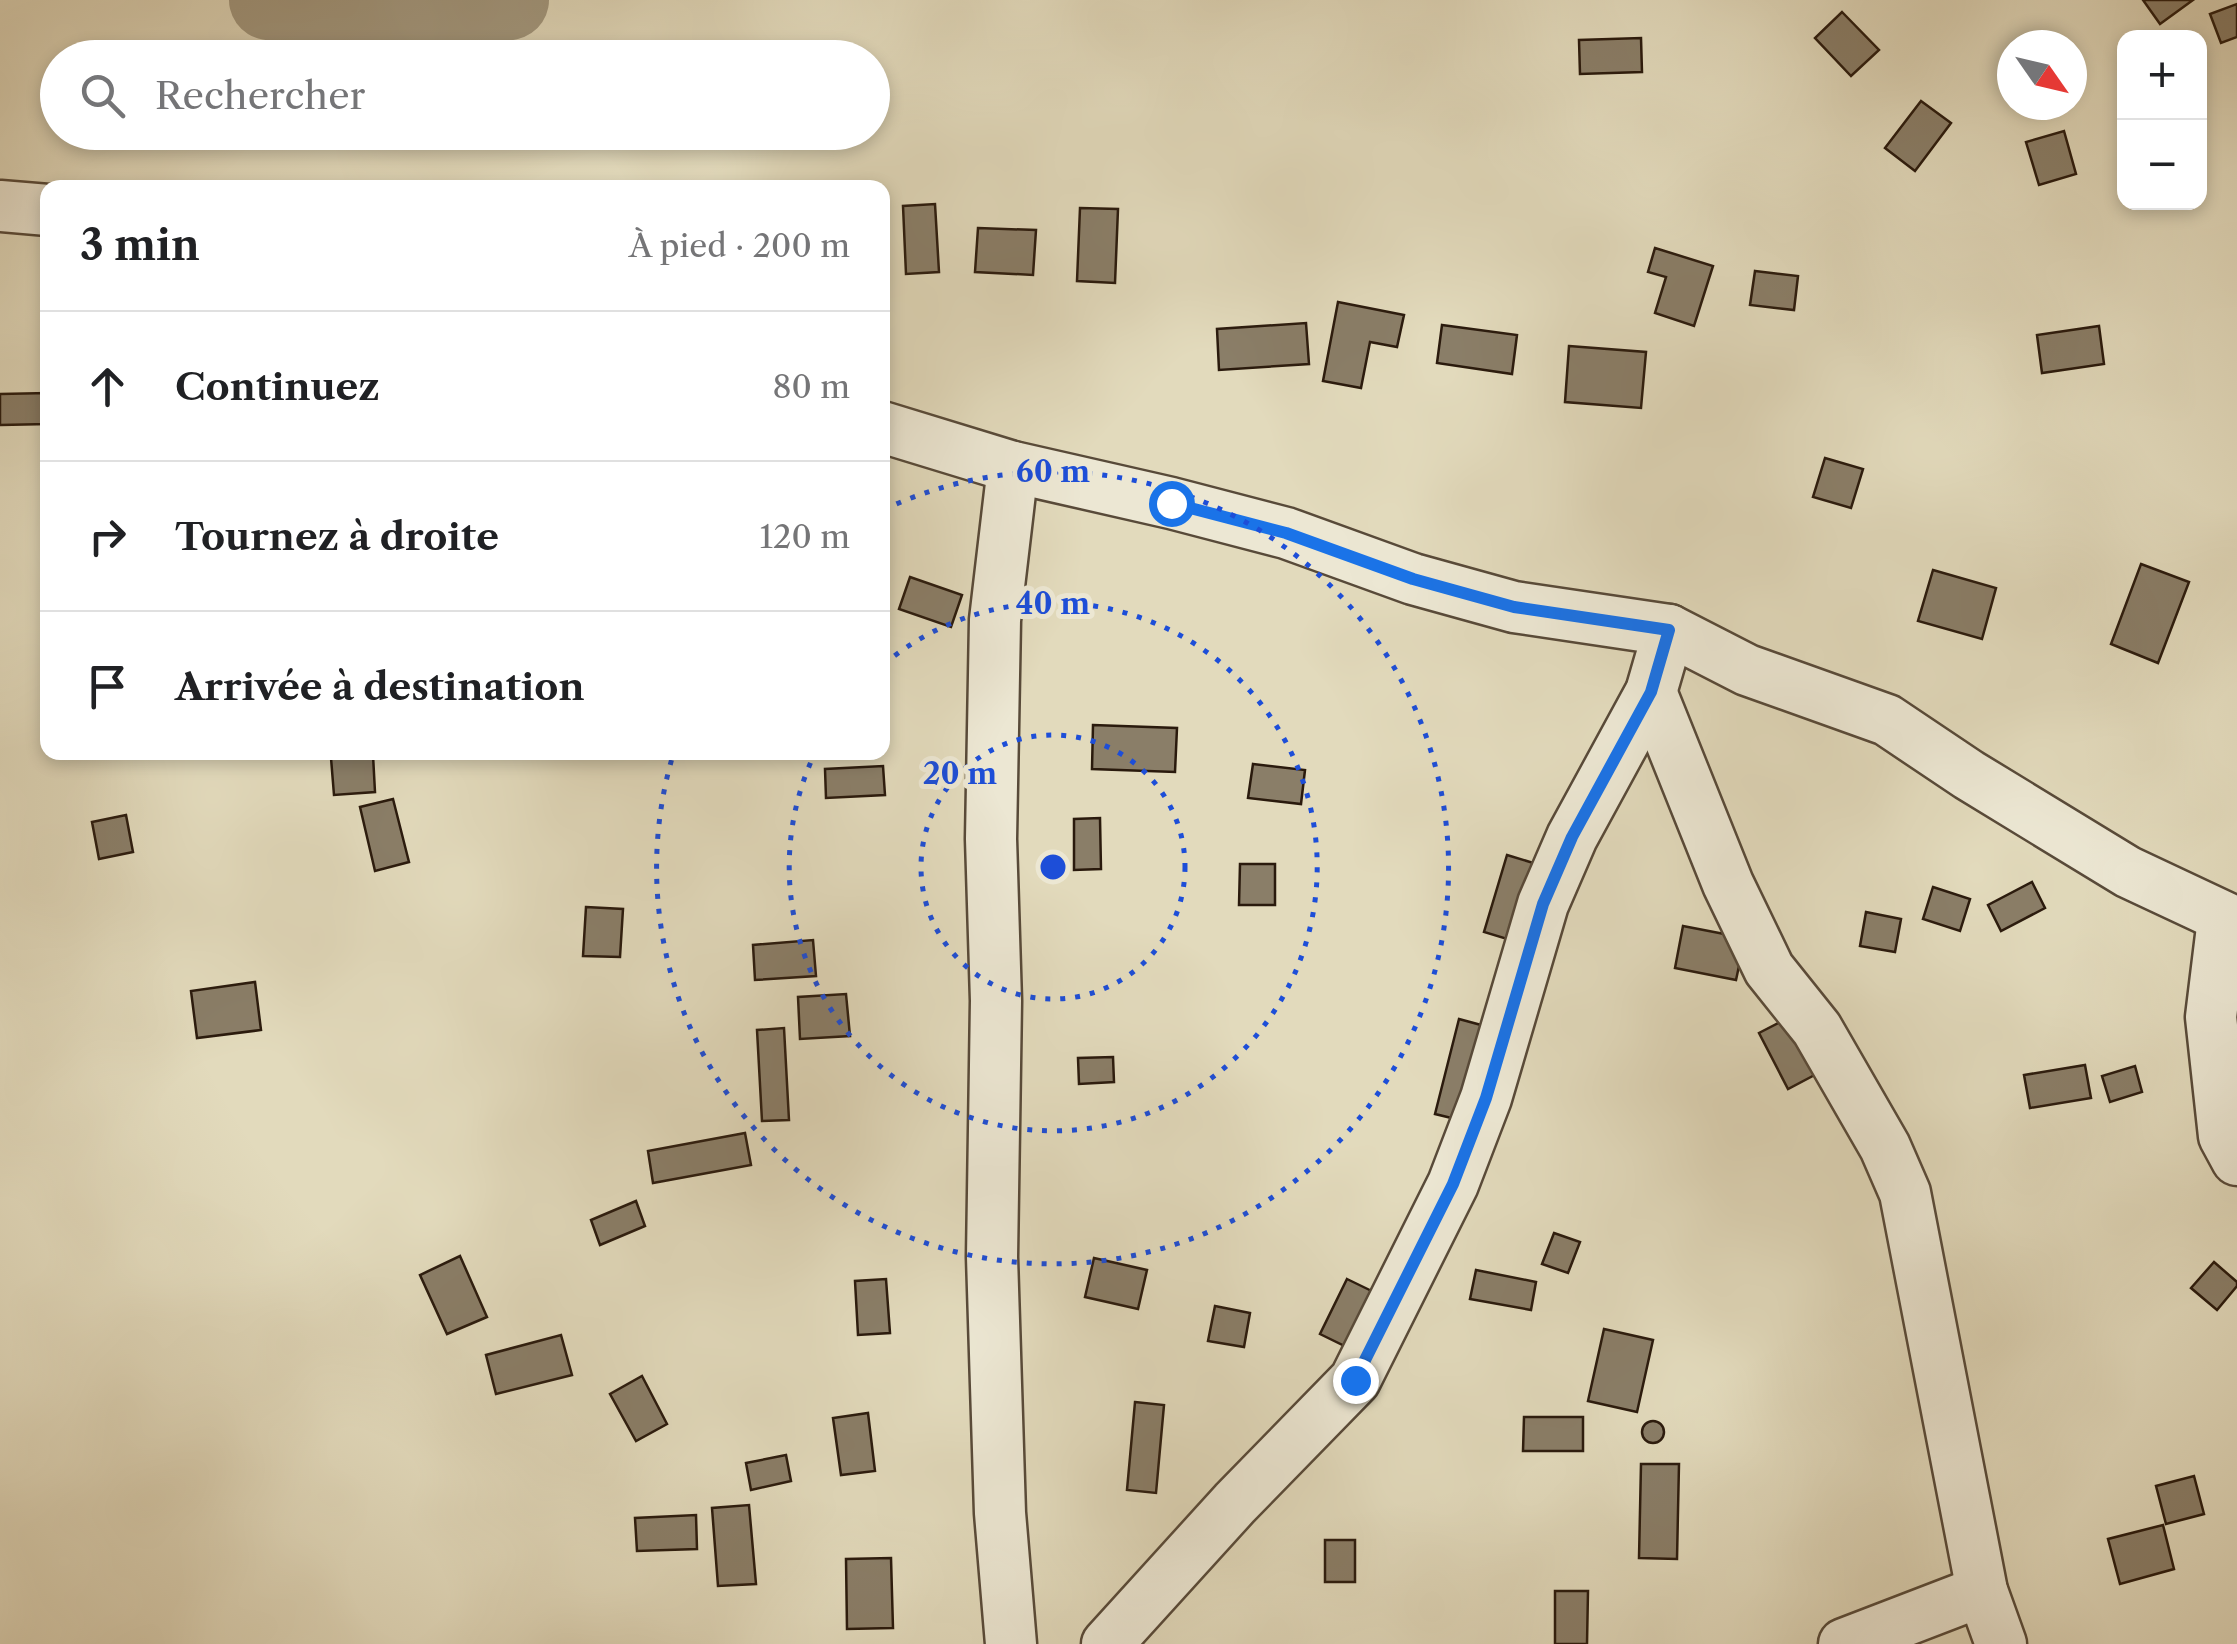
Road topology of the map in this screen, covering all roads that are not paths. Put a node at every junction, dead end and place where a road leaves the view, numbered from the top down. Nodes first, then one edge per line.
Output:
1 (0, 206) edge
2 (40, 209) edge
3 (890, 430) edge
4 (1013, 467) junction
5 (1669, 630) junction
6 (1651, 692) junction
7 (2230, 921) edge
8 (2237, 1160) edge
9 (1982, 1590) junction
10 (1010, 1644) edge
11 (1107, 1644) edge
12 (1844, 1644) edge
13 (2001, 1644) edge

1 - 2 street
3 - 4 street
4 - 5 street
4 - 10 street
5 - 6 street
5 - 7 street
6 - 9 street
6 - 11 street
7 - 8 street
9 - 12 street
9 - 13 street

